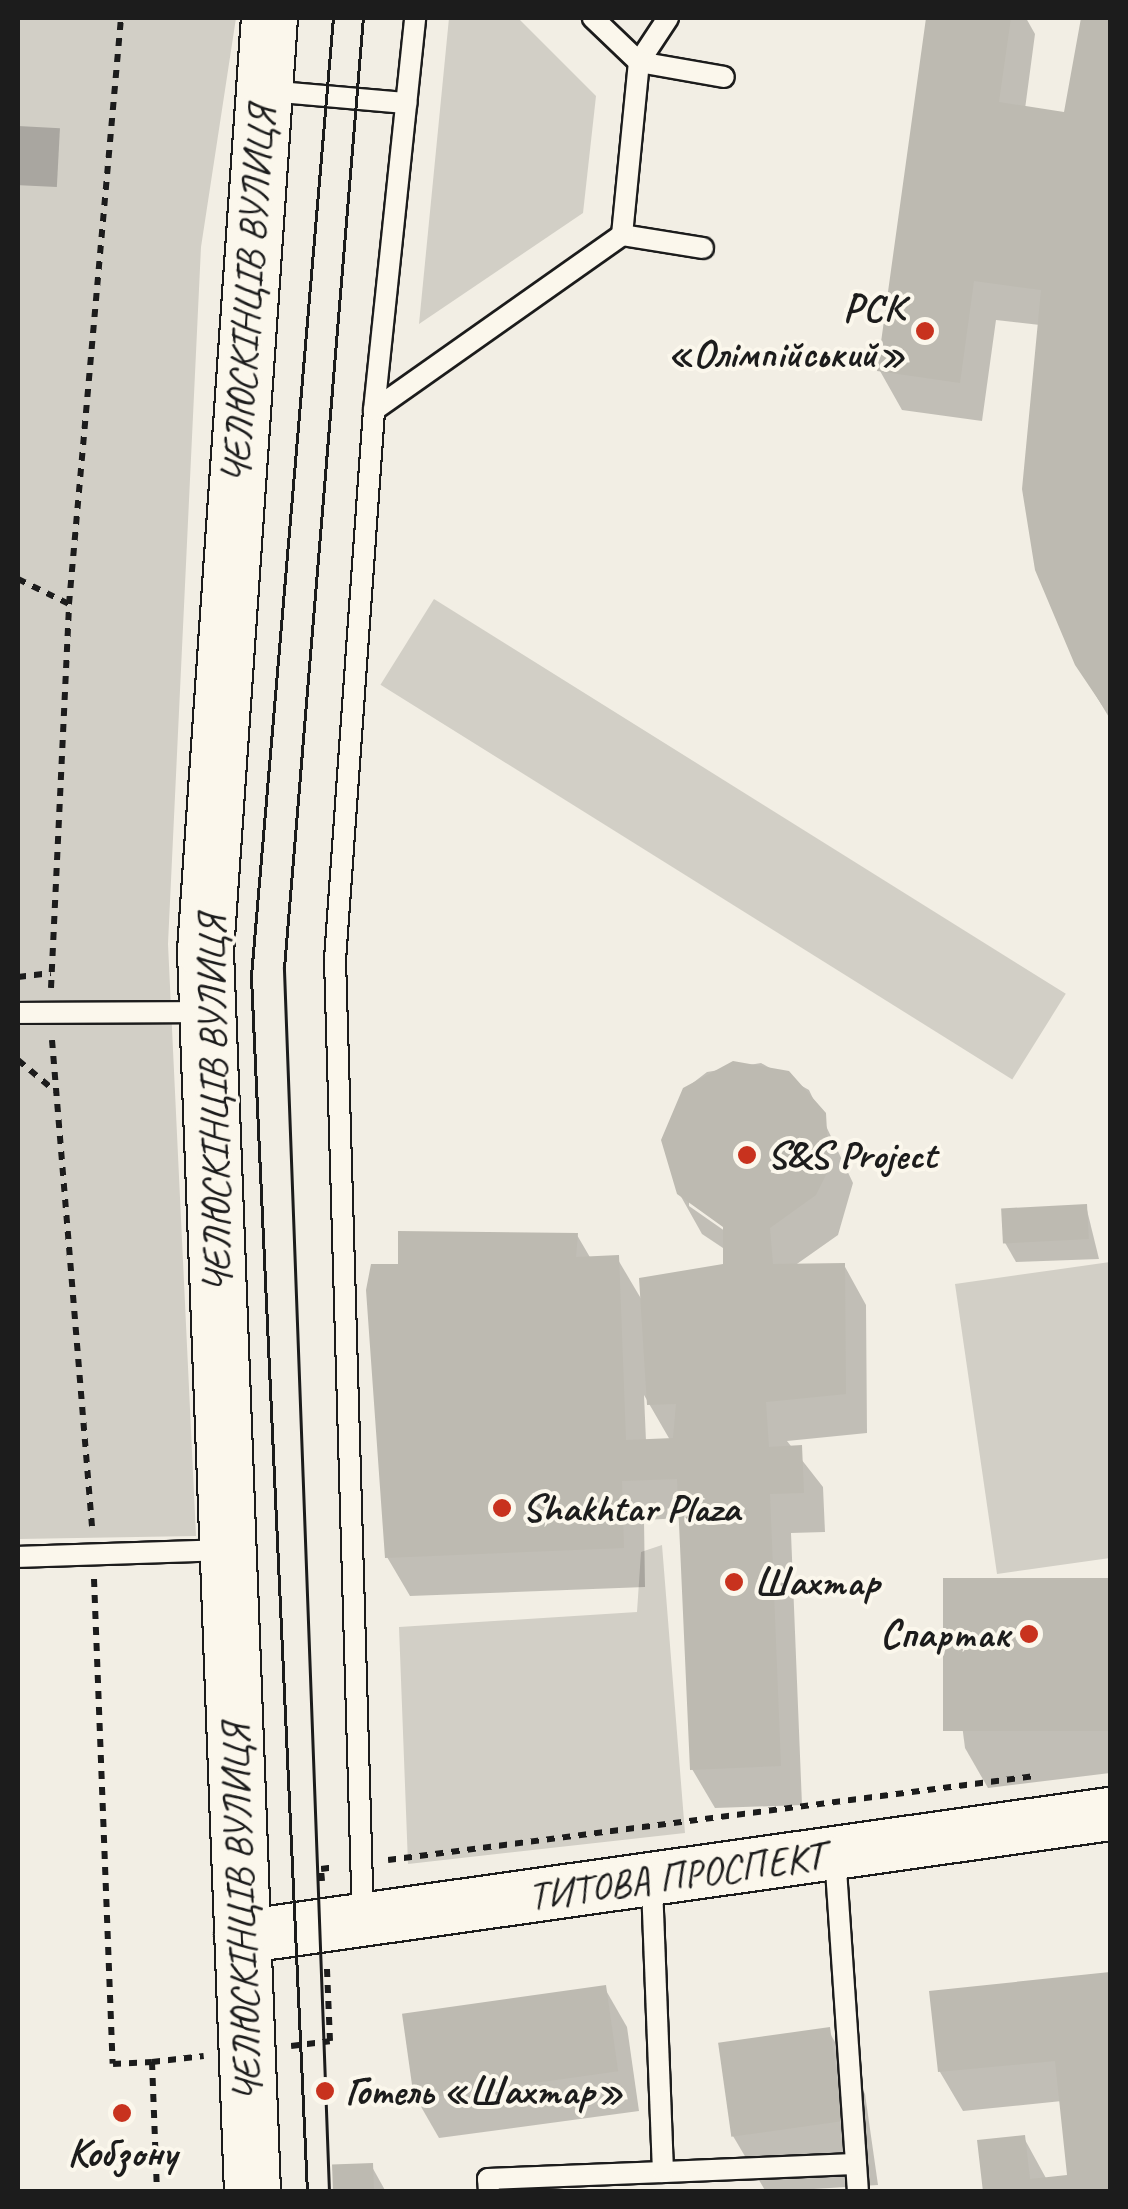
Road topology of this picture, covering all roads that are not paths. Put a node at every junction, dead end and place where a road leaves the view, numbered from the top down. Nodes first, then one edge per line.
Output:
1 (269, 18) edge
2 (416, 18) edge
3 (594, 18) edge
4 (668, 18) edge
5 (639, 62) junction
6 (724, 77) dead end
7 (261, 90) junction
8 (406, 103) junction
9 (622, 234) junction
10 (703, 248) dead end
11 (374, 410) junction
12 (209, 1012) junction
13 (18, 1013) edge
14 (227, 1550) junction
15 (18, 1557) edge
16 (1110, 1814) edge
17 (835, 1853) junction
18 (652, 1879) junction
19 (363, 1922) junction
20 (241, 1936) junction
21 (856, 2164) junction
22 (663, 2172) junction
23 (252, 2192) edge
24 (489, 2192) edge
25 (858, 2192) edge

1 - 7 main road, ЧЕЛЮСКІНЦІВ ВУЛИЦЯ
2 - 8 lane
3 - 5 lane
4 - 5 lane
5 - 6 lane
5 - 9 lane
7 - 8 lane
7 - 12 main road, ЧЕЛЮСКІНЦІВ ВУЛИЦЯ
8 - 11 lane
9 - 10 lane
9 - 11 lane
11 - 19 lane
12 - 13 lane
12 - 14 main road, ЧЕЛЮСКІНЦІВ ВУЛИЦЯ
14 - 15 lane
14 - 20 main road, ЧЕЛЮСКІНЦІВ ВУЛИЦЯ
16 - 17 street, ТИТОВА ПРОСПЕКТ
17 - 18 street, ТИТОВА ПРОСПЕКТ
17 - 21 lane
18 - 19 street, ТИТОВА ПРОСПЕКТ
18 - 22 lane
19 - 20 street, ТИТОВА ПРОСПЕКТ
20 - 23 main road, ЧЕЛЮСКІНЦІВ ВУЛИЦЯ
21 - 22 lane
21 - 25 lane
22 - 24 lane

